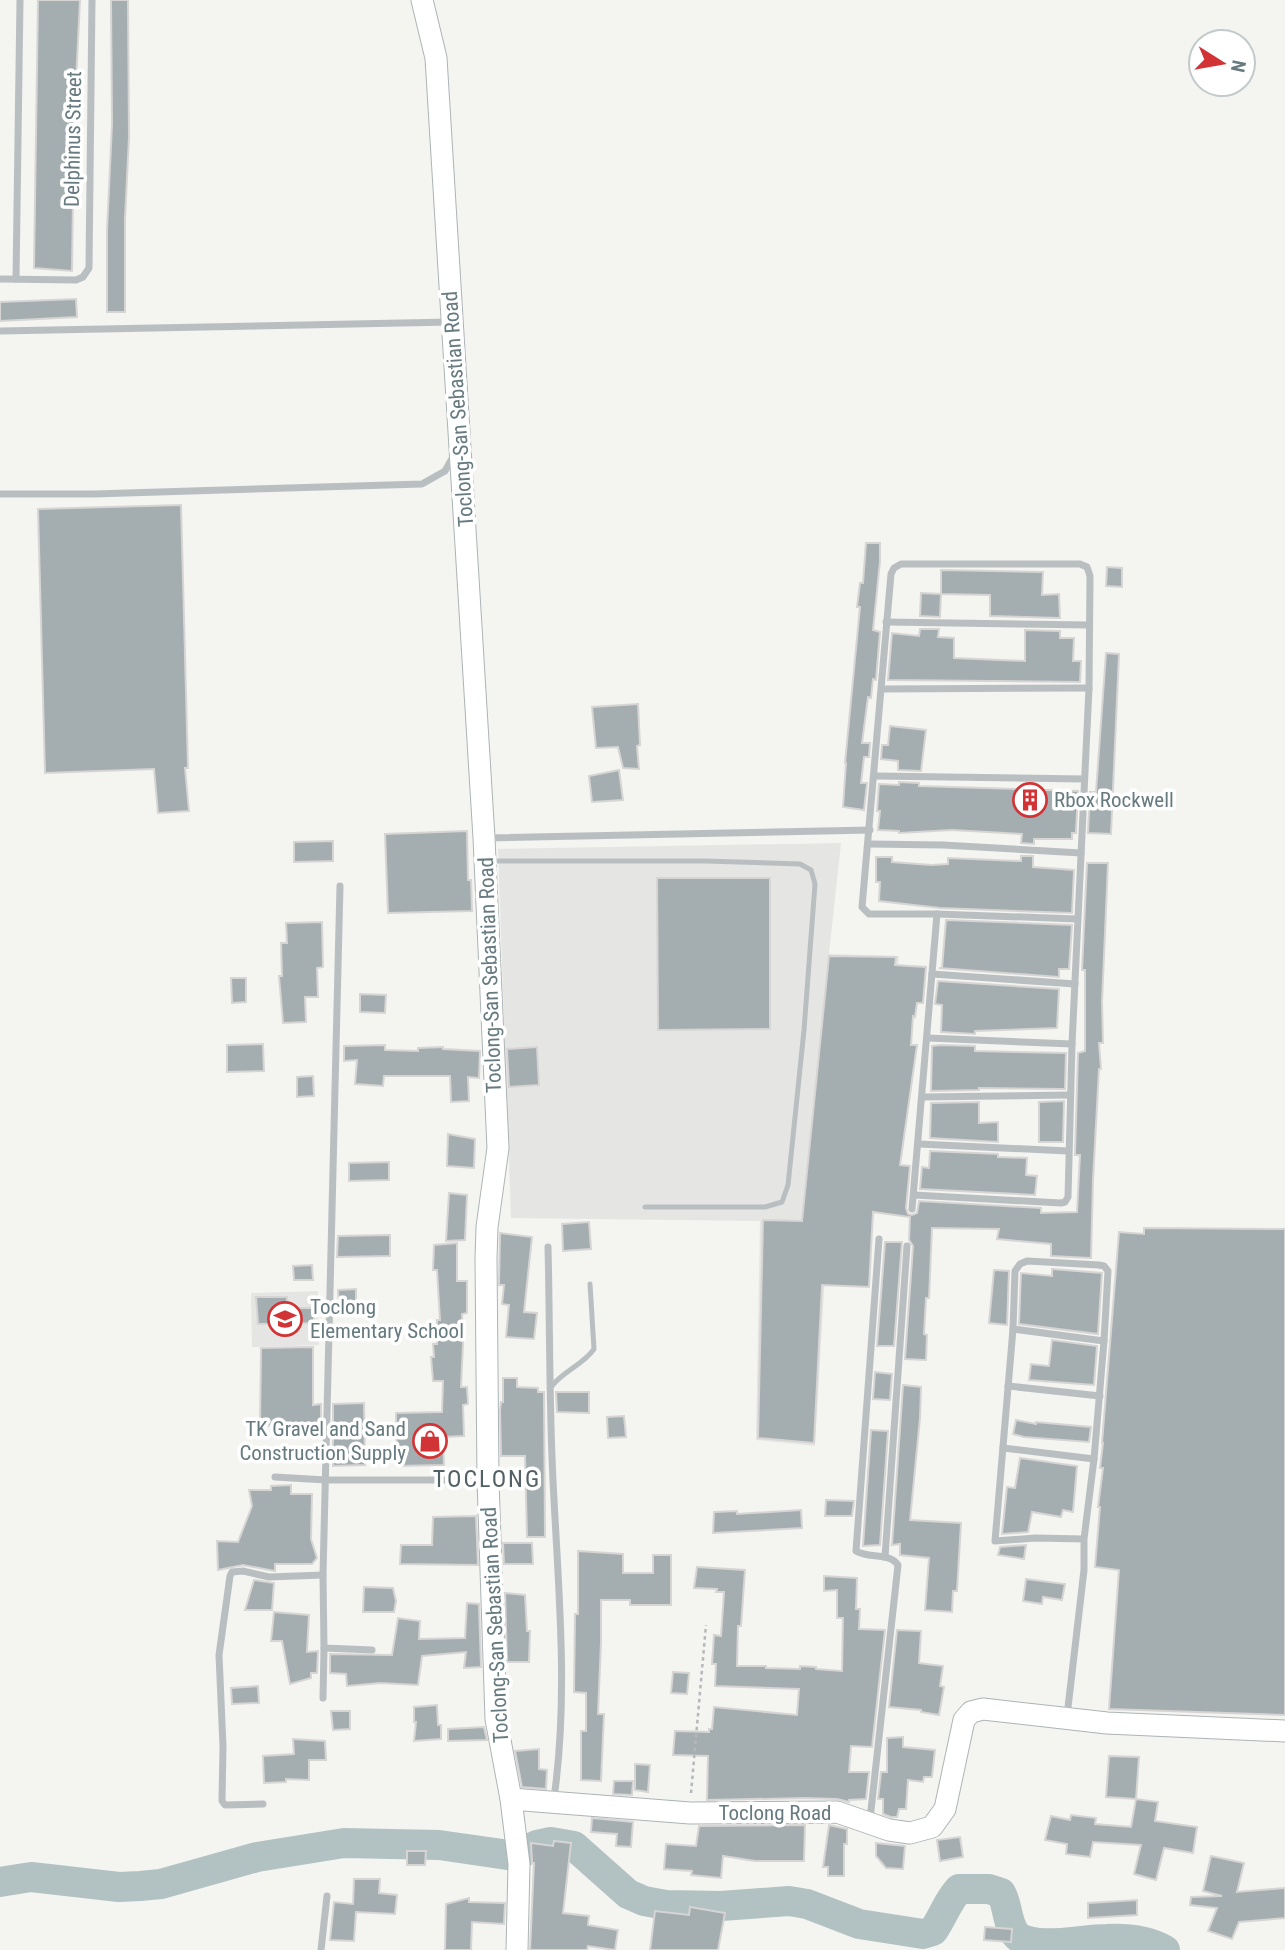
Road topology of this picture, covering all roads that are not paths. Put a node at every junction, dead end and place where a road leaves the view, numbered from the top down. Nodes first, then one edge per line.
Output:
1 (20, 0) edge
2 (92, 0) edge
3 (422, 0) edge
4 (0, 279) edge
5 (16, 279) junction
6 (452, 322) junction
7 (0, 331) edge
8 (460, 446) junction
9 (0, 494) edge
10 (886, 622) junction
11 (1089, 625) junction
12 (1090, 688) junction
13 (882, 689) junction
14 (875, 776) junction
15 (1084, 779) junction
16 (870, 830) junction
17 (484, 838) junction
18 (869, 844) junction
19 (1080, 853) junction
20 (485, 861) junction
21 (340, 886) dead end
22 (937, 914) junction
23 (1077, 919) junction
24 (932, 974) junction
25 (1074, 984) junction
26 (928, 1038) junction
27 (1072, 1044) junction
28 (1070, 1096) junction
29 (923, 1097) junction
30 (919, 1144) junction
31 (1068, 1151) junction
32 (914, 1195) junction
33 (645, 1207) dead end
34 (912, 1209) dead end
35 (878, 1239) dead end
36 (548, 1247) dead end
37 (907, 1247) dead end
38 (590, 1284) dead end
39 (1013, 1329) junction
40 (1104, 1341) junction
41 (552, 1386) junction
42 (1009, 1386) junction
43 (1100, 1396) junction
44 (1003, 1448) junction
45 (1094, 1459) junction
46 (275, 1477) dead end
47 (326, 1480) junction
48 (488, 1480) junction
49 (1084, 1539) junction
50 (885, 1557) junction
51 (323, 1575) junction
52 (324, 1648) junction
53 (372, 1650) dead end
54 (323, 1698) dead end
55 (1067, 1719) junction
56 (1285, 1731) edge
57 (511, 1799) junction
58 (553, 1803) junction
59 (263, 1804) dead end
60 (870, 1824) junction
61 (327, 1896) dead end
62 (321, 1950) edge
63 (517, 1950) edge

1 - 5 street
2 - 5 street, Delphinus Street
3 - 6 street, Toclong-San Sebastian Road
4 - 5 street
6 - 7 street
6 - 8 street, Toclong-San Sebastian Road
8 - 9 street
8 - 17 street, Toclong-San Sebastian Road
10 - 11 street
10 - 11 street
10 - 13 street
11 - 12 street
12 - 13 street
12 - 15 street
13 - 14 street
14 - 15 street
14 - 16 street
15 - 19 street
16 - 17 street
16 - 18 street
17 - 20 street, Toclong-San Sebastian Road
18 - 19 street
18 - 22 street
19 - 23 street
20 - 33 lane
20 - 48 street, Toclong-San Sebastian Road
21 - 47 street
22 - 23 street
22 - 24 street
23 - 25 street
24 - 25 street
24 - 26 street
25 - 27 street
26 - 27 street
26 - 29 street
27 - 28 street
28 - 29 street
28 - 31 street
29 - 30 street
30 - 31 street
30 - 32 street
31 - 32 street
32 - 34 street
35 - 50 street
36 - 41 street
37 - 50 street
38 - 41 lane
39 - 40 street
39 - 40 street
39 - 42 street
40 - 43 street
41 - 58 street
42 - 43 street
42 - 44 street
43 - 45 street
44 - 45 street
44 - 49 street
45 - 49 street
46 - 47 street
47 - 48 street
47 - 51 street
48 - 57 street, Toclong-San Sebastian Road
49 - 55 street
50 - 60 street
51 - 52 street
51 - 59 street
52 - 53 street
52 - 54 street
55 - 56 street, Toclong Road
55 - 60 street, Toclong Road
57 - 58 street, Toclong Road
57 - 63 street, Toclong-San Sebastian Road
58 - 60 street, Toclong Road
61 - 62 street

